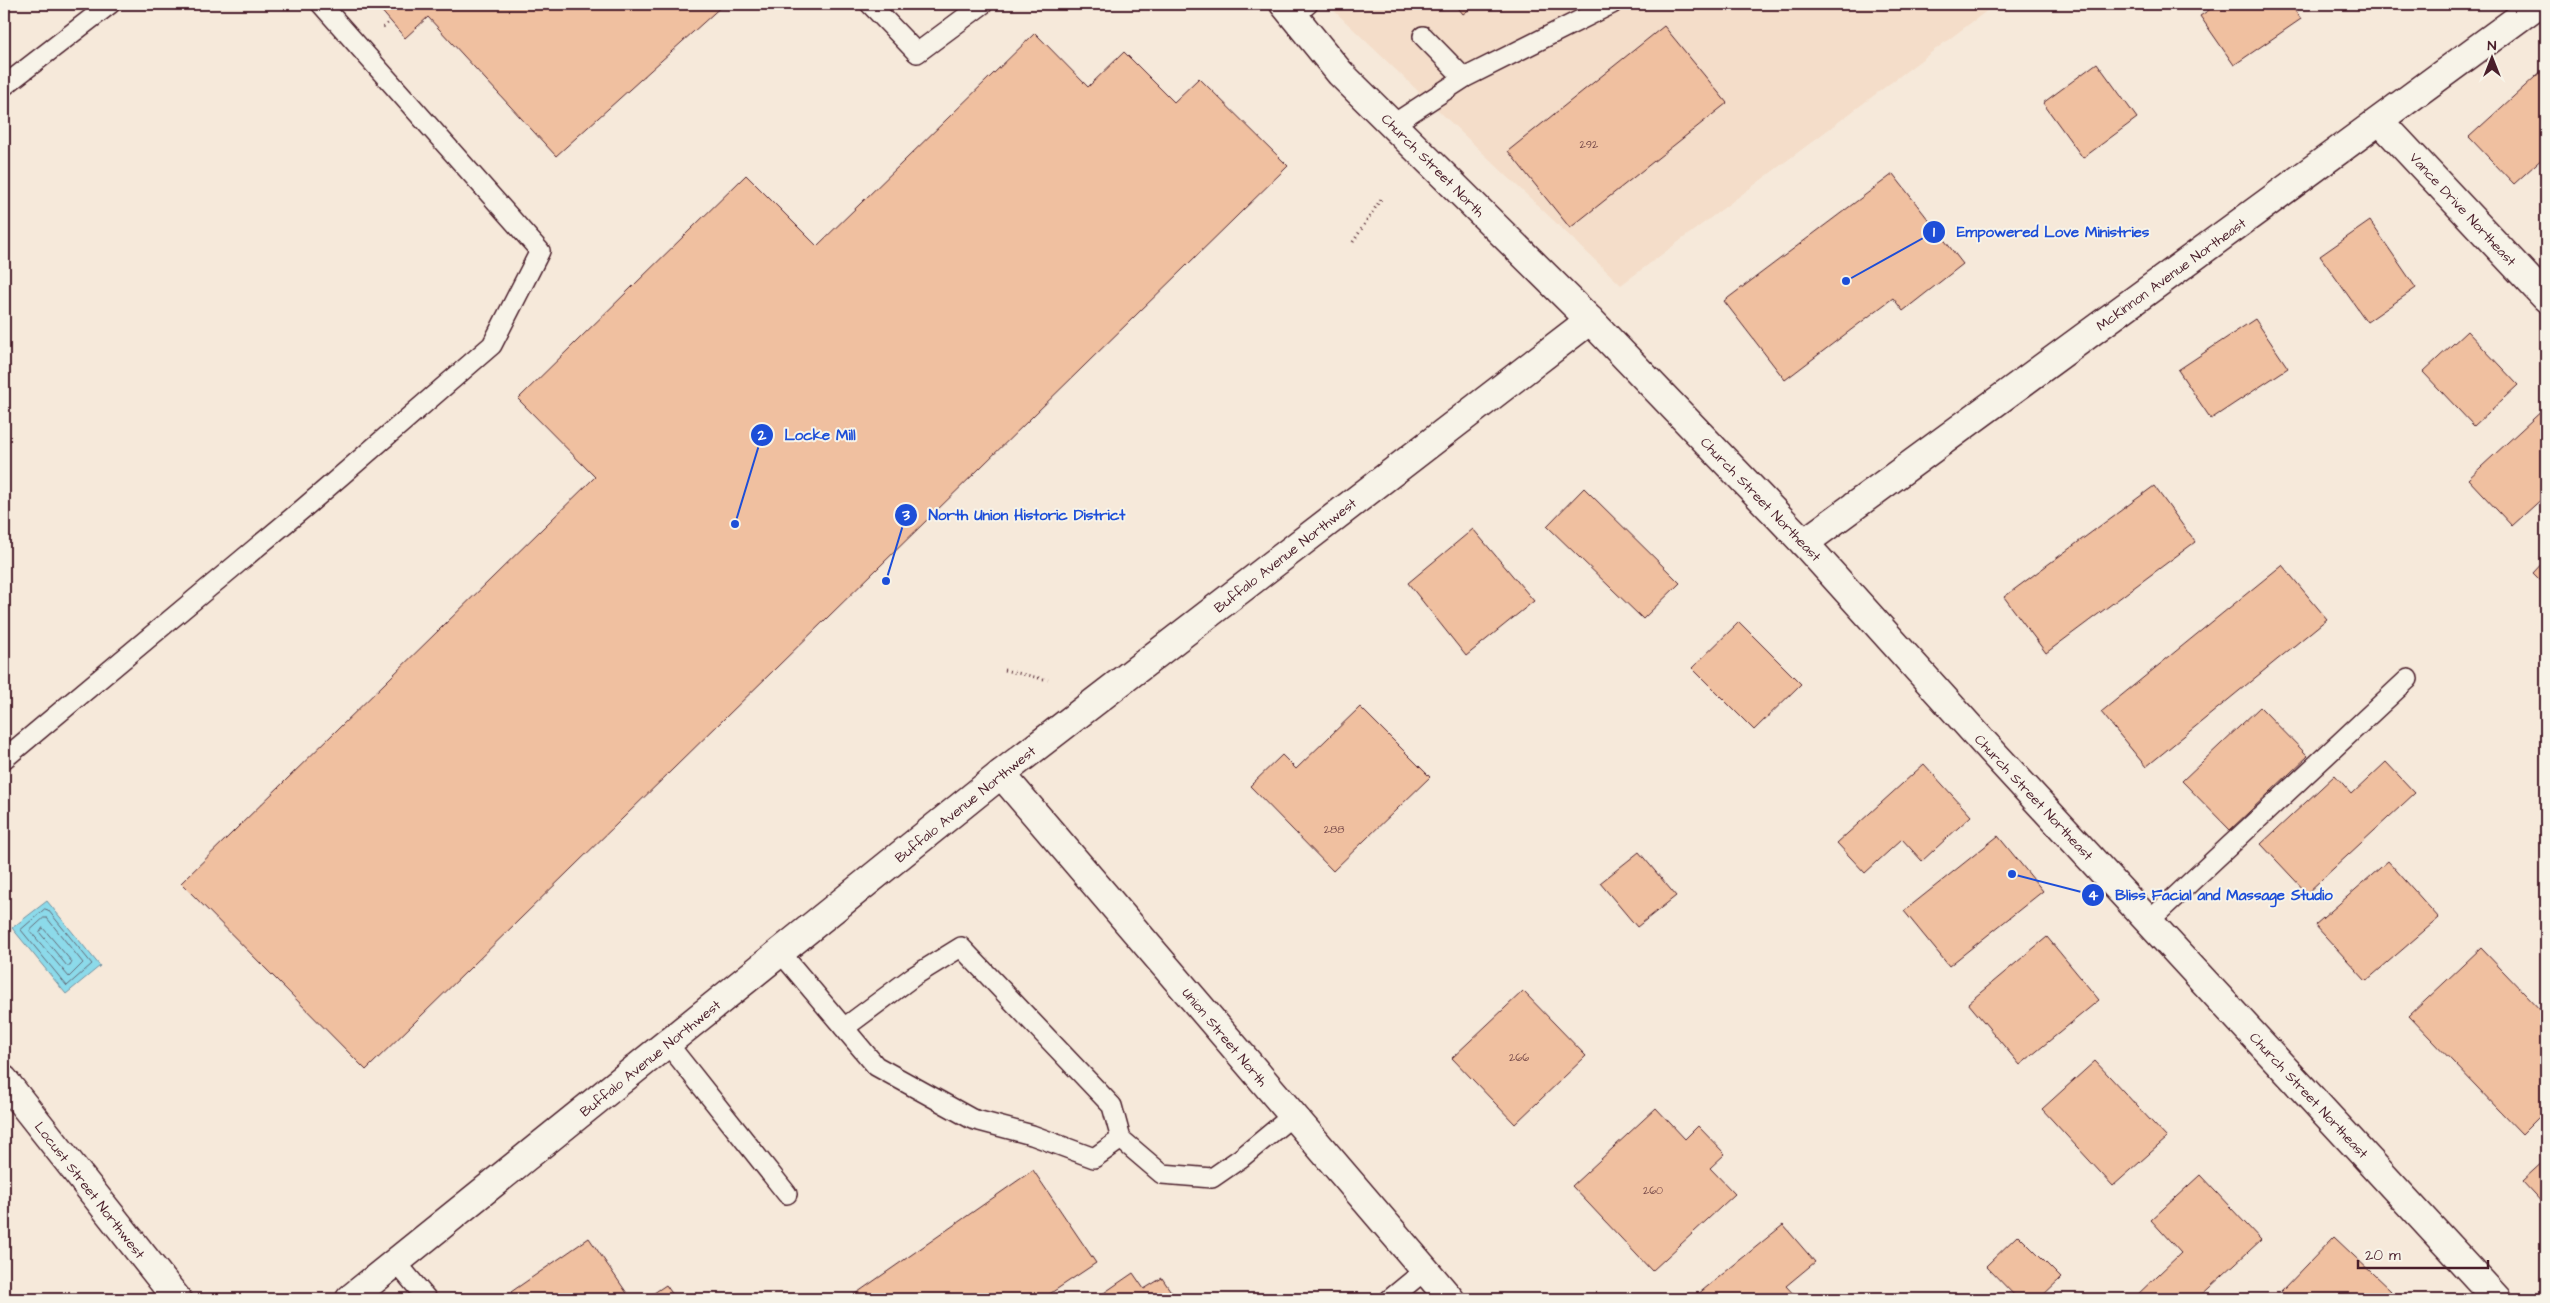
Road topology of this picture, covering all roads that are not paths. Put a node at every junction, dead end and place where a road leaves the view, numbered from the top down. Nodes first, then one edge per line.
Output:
1 (110, 4) edge
2 (321, 4) edge
3 (870, 4) edge
4 (983, 4) edge
5 (1612, 4) edge
6 (2538, 4) edge
7 (1295, 8) edge
8 (1422, 36) dead end
9 (1464, 78) junction
10 (4, 86) edge
11 (2380, 121) junction
12 (1392, 124) junction
13 (2546, 298) edge
14 (1590, 320) junction
15 (1804, 543) junction
16 (2408, 679) dead end
17 (4, 759) edge
18 (1001, 774) junction
19 (2148, 922) junction
20 (781, 953) junction
21 (844, 1028) junction
22 (668, 1044) junction
23 (4, 1080) edge
24 (1292, 1116) junction
25 (1121, 1140) junction
26 (787, 1194) dead end
27 (396, 1262) junction
28 (1424, 1271) junction
29 (177, 1299) edge
30 (350, 1299) edge
31 (427, 1299) edge
32 (1390, 1299) edge
33 (1450, 1299) edge
34 (2497, 1299) edge

1 - 10 lane
2 - 17 lane
3 - 4 lane
5 - 9 lane
6 - 11 street, McKinnon Avenue Northeast
7 - 12 street, Church Street North
8 - 9 lane
9 - 12 lane
11 - 13 street, Vance Drive Northeast
11 - 15 street, McKinnon Avenue Northeast
12 - 14 street, Church Street North
14 - 15 street, Church Street Northeast
14 - 18 street, Buffalo Avenue Northwest
15 - 19 street, Church Street Northeast
16 - 19 lane
18 - 20 street, Buffalo Avenue Northwest
18 - 24 street, Union Street North
19 - 34 street, Church Street Northeast
20 - 21 lane
20 - 22 street, Buffalo Avenue Northwest
21 - 25 lane
21 - 25 lane
22 - 26 lane
22 - 27 street, Buffalo Avenue Northwest
23 - 29 street, Locust Street Northwest
24 - 25 lane
24 - 28 street, Union Street North
27 - 30 street, Buffalo Avenue Northwest
27 - 31 lane
28 - 32 lane
28 - 33 street, Union Street North

